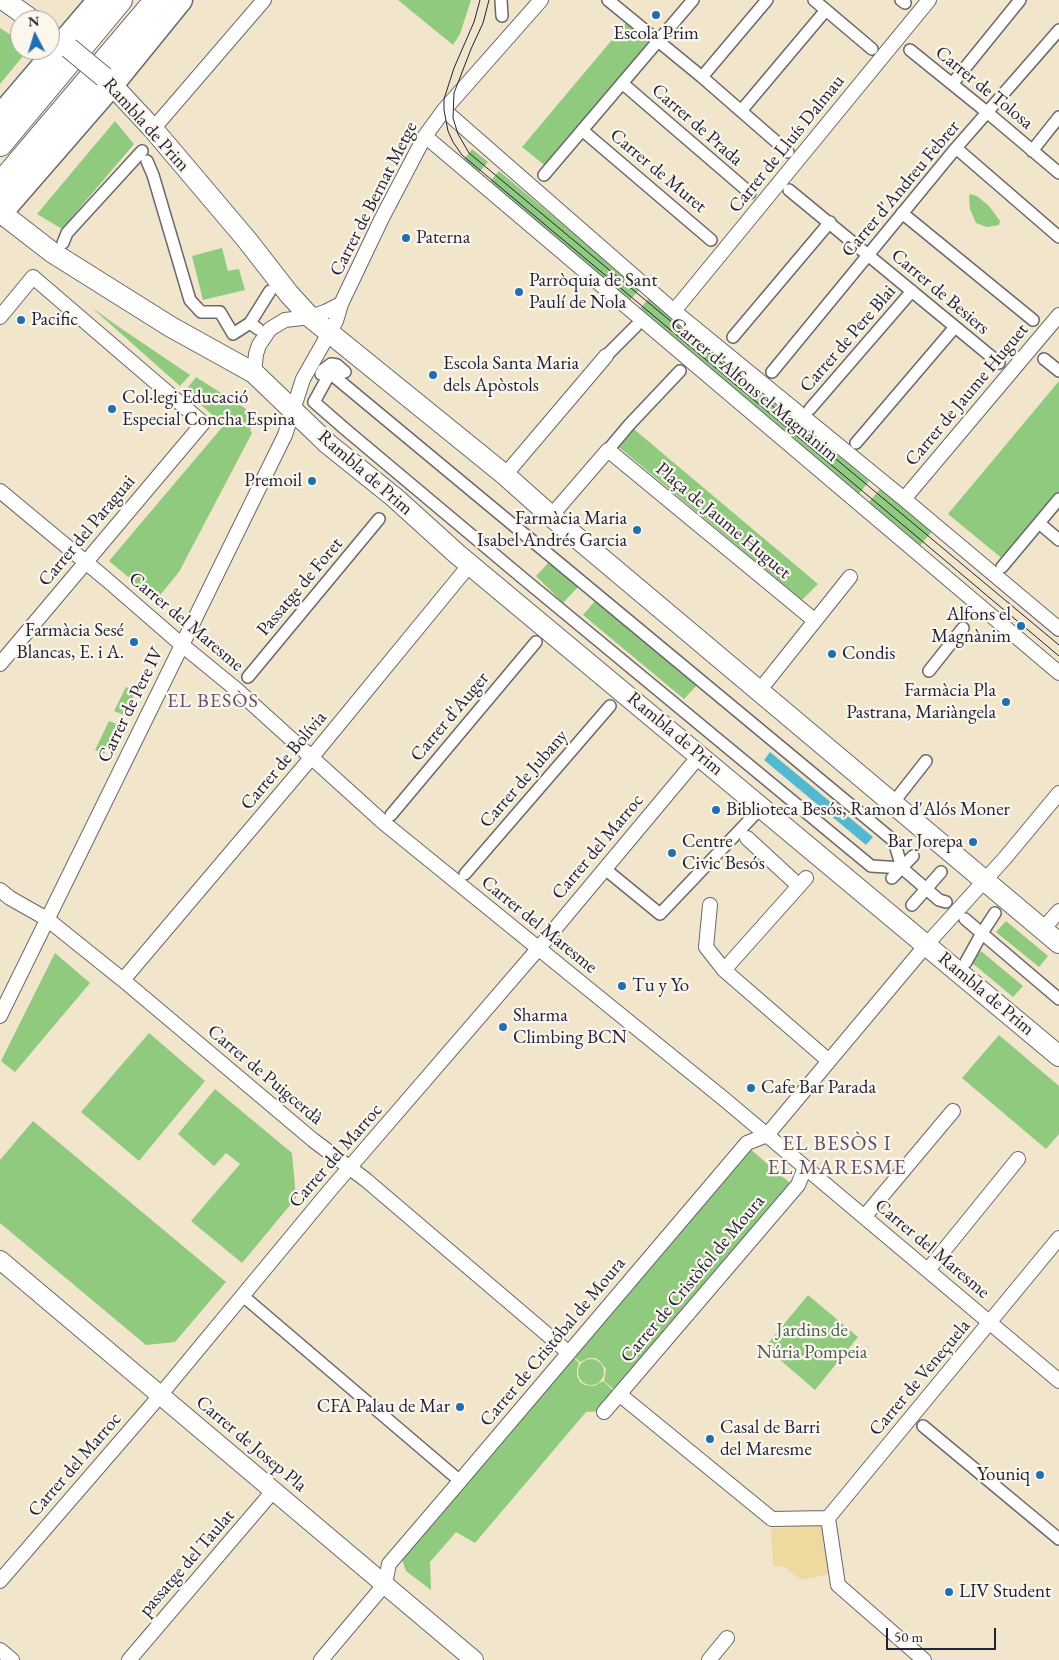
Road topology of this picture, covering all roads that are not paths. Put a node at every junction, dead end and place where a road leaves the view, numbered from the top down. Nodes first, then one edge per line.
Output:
1 (99, 0) edge
2 (120, 0) edge
3 (157, 0) edge
4 (181, 0) edge
5 (264, 0) edge
6 (501, 0) edge
7 (541, 0) edge
8 (608, 0) edge
9 (693, 0) edge
10 (767, 0) edge
11 (814, 0) edge
12 (929, 0) edge
13 (1020, 0) edge
14 (8, 1) edge
15 (19, 10) edge
16 (826, 10) junction
17 (502, 16) dead end
18 (1059, 30) edge
19 (61, 41) edge
20 (658, 42) junction
21 (872, 49) dead end
22 (910, 50) dead end
23 (702, 77) junction
24 (108, 81) junction
25 (622, 83) junction
26 (952, 84) junction
27 (444, 110) junction
28 (741, 111) junction
29 (988, 112) junction
30 (0, 116) edge
31 (1059, 117) edge
32 (153, 129) junction
33 (582, 130) junction
34 (425, 136) junction
35 (0, 144) edge
36 (956, 148) junction
37 (1032, 150) junction
38 (788, 152) dead end
39 (1059, 173) edge
40 (544, 175) dead end
41 (0, 185) edge
42 (789, 190) dead end
43 (750, 193) dead end
44 (0, 213) edge
45 (902, 213) junction
46 (830, 222) junction
47 (1059, 237) edge
48 (711, 240) dead end
49 (63, 243) dead end
50 (869, 256) junction
51 (270, 291) dead end
52 (912, 291) junction
53 (341, 304) junction
54 (674, 311) junction
55 (1059, 315) edge
56 (0, 317) edge
57 (310, 317) junction
58 (1033, 320) dead end
59 (636, 326) dead end
60 (955, 327) junction
61 (330, 333) junction
62 (733, 337) dead end
63 (606, 356) joint
64 (1044, 359) dead end
65 (999, 364) dead end
66 (326, 371) junction
67 (680, 371) dead end
68 (345, 372) dead end
69 (772, 372) dead end
70 (1059, 372) edge
71 (254, 373) junction
72 (810, 409) dead end
73 (301, 414) junction
74 (856, 443) dead end
75 (608, 450) junction
76 (505, 475) junction
77 (0, 490) edge
78 (904, 499) junction
79 (1059, 500) edge
80 (551, 516) junction
81 (379, 519) dead end
82 (1039, 523) junction
83 (1059, 540) edge
84 (86, 562) junction
85 (472, 566) junction
86 (1002, 568) dead end
87 (850, 577) dead end
88 (814, 620) junction
89 (963, 628) dead end
90 (1059, 629) edge
91 (536, 642) dead end
92 (182, 645) junction
93 (0, 664) edge
94 (928, 670) dead end
95 (1059, 673) edge
96 (248, 677) dead end
97 (760, 691) junction
98 (610, 706) dead end
99 (700, 755) junction
100 (312, 758) junction
101 (926, 762) dead end
102 (1059, 793) edge
103 (893, 803) junction
104 (757, 812) dead end
105 (390, 815) dead end
106 (747, 838) dead end
107 (913, 856) dead end
108 (902, 868) junction
109 (605, 869) junction
110 (941, 872) dead end
111 (465, 874) dead end
112 (892, 878) dead end
113 (984, 880) junction
114 (927, 889) junction
115 (0, 890) edge
116 (710, 905) dead end
117 (912, 905) dead end
118 (949, 908) junction
119 (1059, 911) edge
120 (995, 913) dead end
121 (47, 919) junction
122 (1043, 929) junction
123 (982, 933) junction
124 (1059, 943) edge
125 (927, 944) junction
126 (538, 949) junction
127 (966, 962) dead end
128 (724, 970) junction
129 (122, 980) junction
130 (1059, 999) edge
131 (0, 1016) edge
132 (1059, 1056) edge
133 (829, 1061) junction
134 (953, 1111) dead end
135 (766, 1135) junction
136 (1018, 1159) dead end
137 (804, 1168) junction
138 (349, 1169) junction
139 (865, 1216) junction
140 (1059, 1238) edge
141 (0, 1260) edge
142 (928, 1270) junction
143 (243, 1296) junction
144 (990, 1323) junction
145 (569, 1353) junction
146 (1059, 1381) edge
147 (619, 1394) junction
148 (160, 1395) junction
149 (604, 1412) dead end
150 (923, 1426) dead end
151 (460, 1480) junction
152 (274, 1490) junction
153 (828, 1518) junction
154 (1059, 1539) edge
155 (0, 1581) edge
156 (385, 1584) junction
157 (728, 1638) dead end
158 (0, 1650) edge
159 (12, 1660) edge
160 (129, 1660) edge
161 (321, 1660) edge
162 (474, 1660) edge
163 (709, 1660) edge
164 (924, 1660) edge

1 - 19 main road
2 - 35 highway
3 - 41 highway
4 - 24 main road
5 - 32 street
6 - 17 street
7 - 27 street, Carrer de Bernat Metge
8 - 20 street
9 - 20 street
10 - 23 street
11 - 16 street
12 - 54 street, Carrer de Lluís Dalmau
13 - 26 street
14 - 15 main road
16 - 21 street
16 - 28 street
18 - 29 street, Carrer d'Andreu Febrer
19 - 24 main road, Rambla de Prim, bridge
19 - 30 main road
20 - 23 street
20 - 25 street
22 - 26 street, Carrer de Tolosa
23 - 28 street
24 - 32 main road, Rambla de Prim
24 - 44 main road
25 - 33 street
25 - 43 street, Carrer de Prada
26 - 29 street, Carrer de Tolosa
27 - 34 street, Carrer de Bernat Metge
27 - 54 street, Carrer d'Alfons el Magnànim
28 - 38 street
29 - 36 street, Carrer d'Andreu Febrer
29 - 37 street, Carrer de Tolosa
31 - 37 street
32 - 57 main road, Rambla de Prim
33 - 40 street
33 - 48 street, Carrer de Muret
34 - 53 street, Carrer de Bernat Metge
34 - 95 street, Carrer d'Alfons el Magnànim
36 - 45 street, Carrer d'Andreu Febrer
36 - 47 street
37 - 39 street, Carrer de Tolosa
42 - 46 street, Carrer de Besiers
44 - 71 main road, Rambla de Prim
45 - 50 street, Carrer d'Andreu Febrer
45 - 58 street
46 - 50 street, Carrer de Besiers
46 - 62 street
49 - 51 street, Rambla de Prim
50 - 52 street, Carrer de Besiers
50 - 69 street, Carrer d'Andreu Febrer
52 - 60 street, Carrer de Besiers
52 - 72 street, Carrer de Pere Blai
53 - 57 street, Carrer de Bernat Metge
53 - 61 street, Carrer de Bernat Metge
54 - 78 street, Carrer d'Alfons el Magnànim
55 - 78 street, Carrer de Jaume Huguet
56 - 84 street, Carrer del Paraguai
57 - 61 main road, Rambla de Prim
57 - 71 street
59 - 63 street
60 - 65 street, Carrer de Besiers
60 - 74 street
61 - 73 street
61 - 76 main road, Rambla de Prim
63 - 76 street
64 - 70 street
66 - 68 street
66 - 73 street, Rambla de Prim
66 - 108 street
66 - 108 street, Rambla de Prim
67 - 75 street
71 - 73 main road, Rambla de Prim
73 - 85 main road, Rambla de Prim
73 - 92 street, Carrer de Pere IV
75 - 80 street
75 - 88 street, Plaça de Jaume Huguet
76 - 80 main road, Rambla de Prim
77 - 84 street, Carrer del Maresme
78 - 90 street, Carrer d'Alfons el Magnànim
79 - 82 street
80 - 97 main road, Rambla de Prim
81 - 96 street, Passatge de Foret
82 - 83 street
82 - 86 street
84 - 92 street, Carrer del Maresme
84 - 93 street, Carrer del Paraguai
85 - 99 main road, Rambla de Prim
85 - 100 street, Carrer de Bolívia
87 - 88 street
88 - 97 street
89 - 94 street
91 - 105 street, Carrer d'Auger
92 - 100 street, Carrer del Maresme
92 - 121 street, Carrer de Pere IV
97 - 103 main road, Rambla de Prim
98 - 111 street, Carrer de Jubany
99 - 109 street, Carrer del Marroc
99 - 125 main road, Rambla de Prim
100 - 126 street, Carrer del Maresme
100 - 129 street, Carrer de Bolívia
101 - 103 street
102 - 113 street
103 - 113 main road, Rambla de Prim
104 - 109 street
106 - 128 street
107 - 108 street
108 - 112 street
108 - 114 street
109 - 126 street, Carrer del Marroc
110 - 114 street
113 - 118 street
113 - 122 main road, Rambla de Prim
114 - 117 street
114 - 118 street
115 - 121 street, Carrer de Puigcerdà
116 - 128 street
118 - 123 street
118 - 125 street, Carrer de Cristóbal de Moura
119 - 122 street
120 - 123 street, Rambla de Prim
121 - 129 street, Carrer de Puigcerdà
121 - 131 street, Carrer de Pere IV
122 - 124 main road, Rambla de Prim
123 - 127 street, Rambla de Prim
123 - 130 street
125 - 132 main road, Rambla de Prim
125 - 133 street, Carrer de Cristóbal de Moura
126 - 135 street, Carrer del Maresme
126 - 138 street, Carrer del Marroc
128 - 133 street
129 - 138 street, Carrer de Puigcerdà
133 - 135 street, Carrer de Cristóbal de Moura
134 - 139 street
135 - 137 street, Carrer del Maresme
135 - 145 street, Carrer de Cristóbal de Moura
136 - 142 street
137 - 139 street, Carrer del Maresme
137 - 147 street, Carrer de Cristòfol de Moura
138 - 143 street, Carrer del Marroc
138 - 145 street, Carrer de Puigcerdà
139 - 142 street, Carrer del Maresme
140 - 144 street, Carrer de Veneçuela
141 - 148 street, Carrer de Josep Pla
142 - 144 street, Carrer del Maresme
143 - 148 street, Carrer del Marroc
143 - 151 street
144 - 146 street, Carrer del Maresme
144 - 153 street, Carrer de Veneçuela
145 - 151 street, Carrer de Cristóbal de Moura
147 - 149 street, Carrer de Cristòfol de Moura
147 - 153 street
148 - 152 street, Carrer de Josep Pla
148 - 155 street, Carrer del Marroc
150 - 154 street
151 - 156 street, Carrer de Cristóbal de Moura
152 - 156 street, Carrer de Josep Pla
152 - 160 street, passatge del Taulat
153 - 164 street
156 - 161 street, Carrer de Cristóbal de Moura
156 - 162 street, Carrer de Josep Pla
157 - 163 street
158 - 159 street

